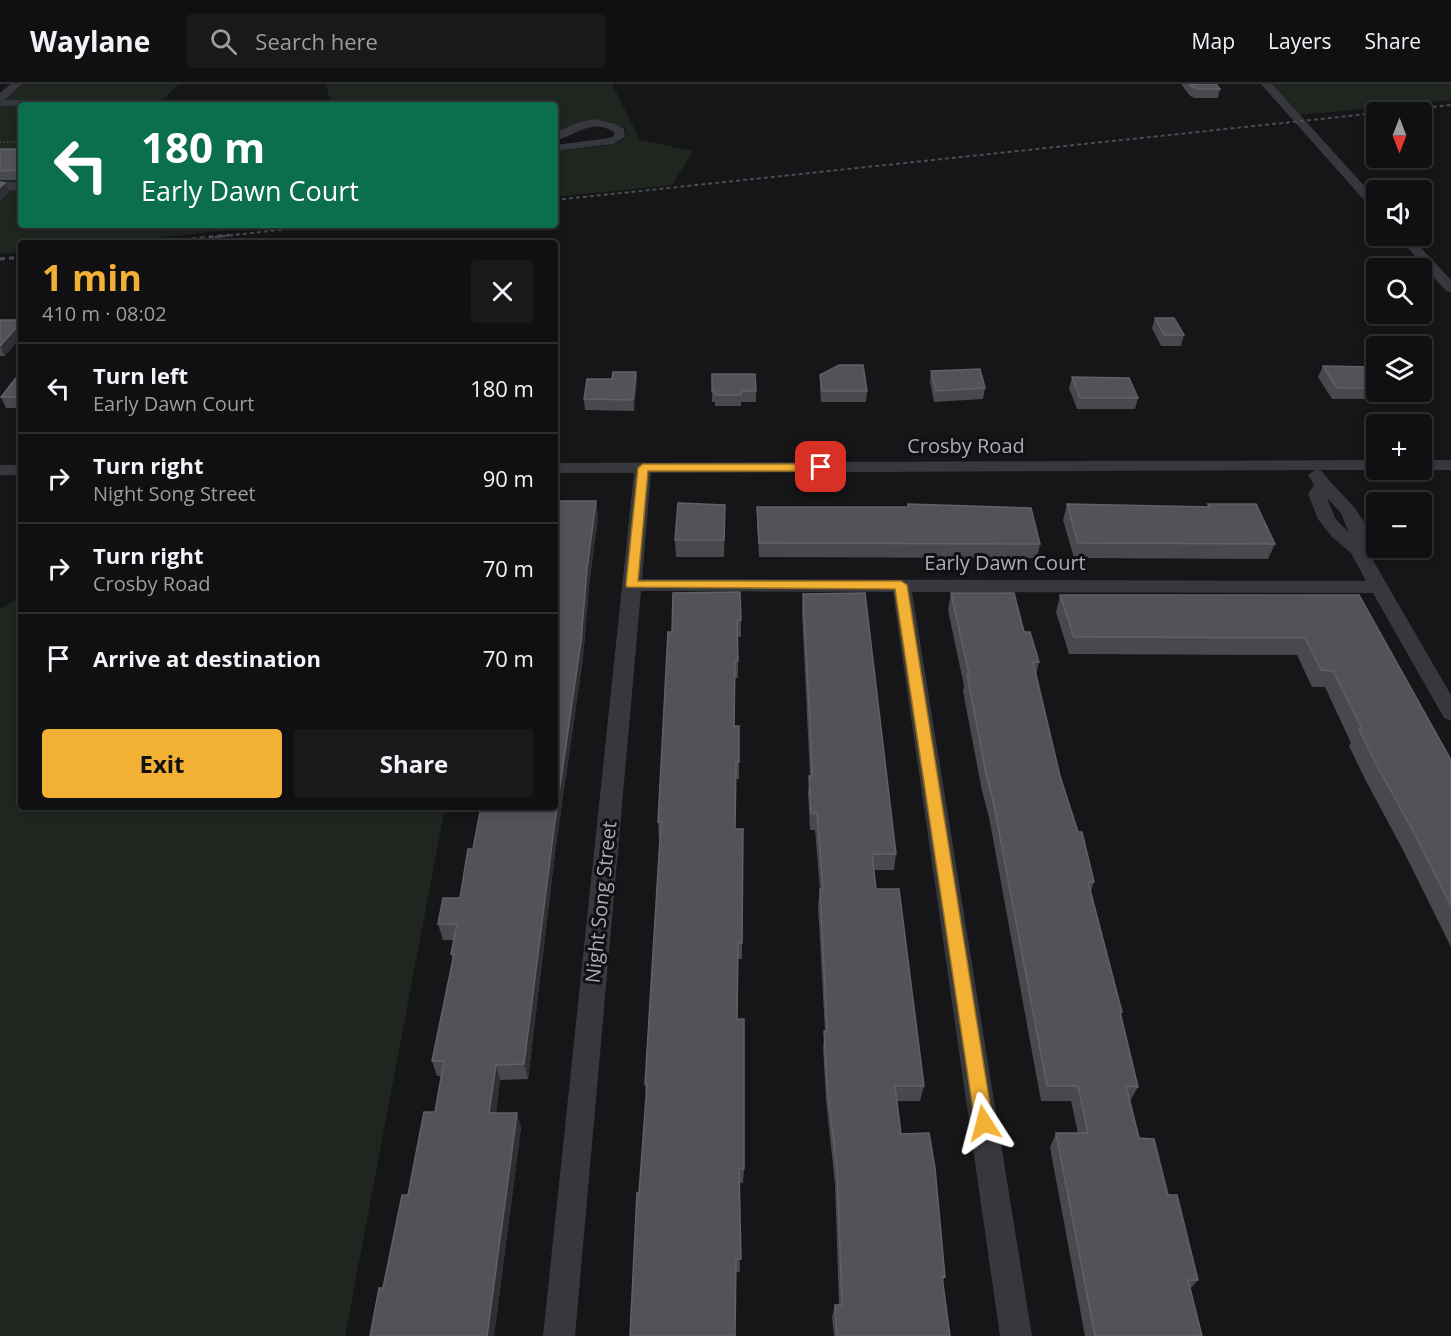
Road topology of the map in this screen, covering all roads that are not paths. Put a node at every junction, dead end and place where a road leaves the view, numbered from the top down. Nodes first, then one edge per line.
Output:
1 (17, 84) edge
2 (1266, 84) edge
3 (0, 101) edge
4 (67, 102) edge
5 (558, 136) edge
6 (558, 148) edge
7 (0, 186) edge
8 (18, 186) edge
9 (1366, 195) edge
10 (1412, 246) edge
11 (1451, 288) edge
12 (1310, 465) junction
13 (1366, 465) edge
14 (1432, 465) edge
15 (1451, 465) edge
16 (558, 468) edge
17 (643, 468) junction
18 (0, 470) edge
19 (18, 470) edge
20 (1322, 487) junction
21 (1333, 527) junction
22 (1356, 527) junction
23 (1358, 550) junction
24 (632, 585) junction
25 (901, 585) junction
26 (1378, 587) junction
27 (1451, 713) edge
28 (559, 1336) edge
29 (1017, 1336) edge

1 - 3 street
2 - 9 street
3 - 4 street
5 - 6 street
7 - 8 street
10 - 11 street
12 - 13 street, Crosby Road
12 - 17 street, Crosby Road
12 - 20 street
14 - 15 street
16 - 17 street, Crosby Road
17 - 24 street, Night Song Street
18 - 19 street
20 - 21 street
20 - 22 street
21 - 22 street
21 - 23 street
22 - 23 street
23 - 26 street
24 - 25 street, Early Dawn Court
24 - 28 street, Night Song Street
25 - 26 street, Early Dawn Court
25 - 29 street
26 - 27 street

